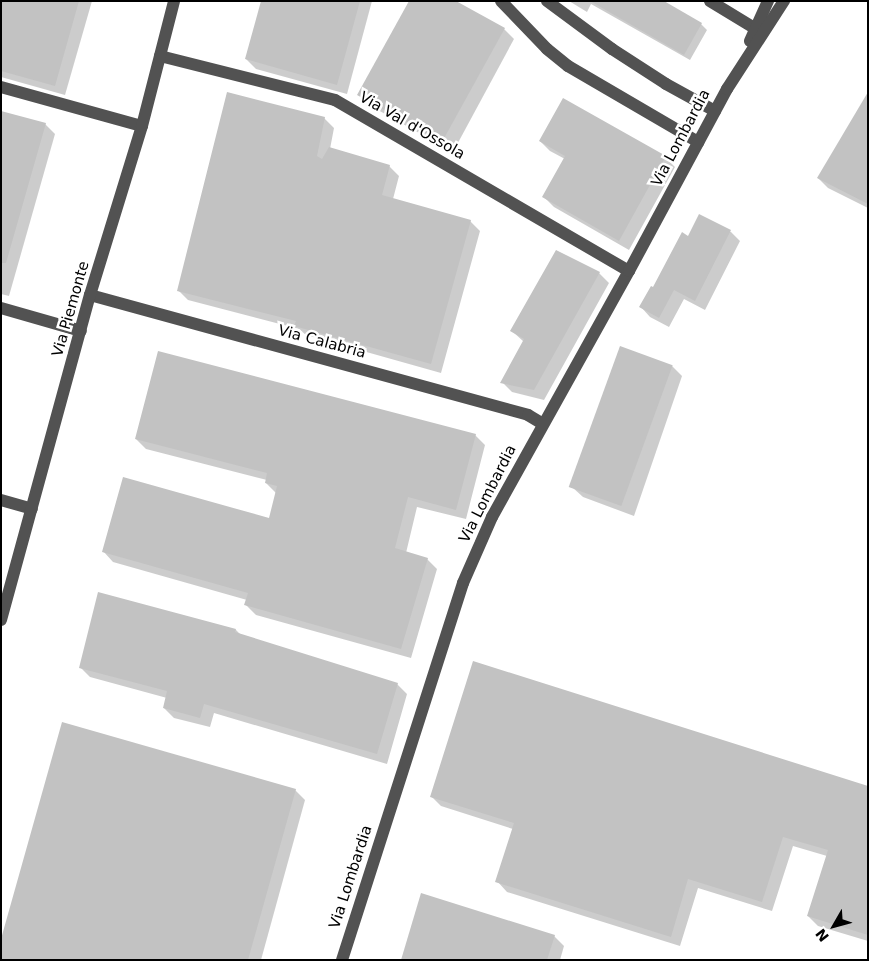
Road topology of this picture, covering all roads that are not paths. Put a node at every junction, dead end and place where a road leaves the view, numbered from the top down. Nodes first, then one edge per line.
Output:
1 (501, 1) edge
2 (547, 1) edge
3 (710, 1) edge
4 (768, 1) edge
5 (784, 1) edge
6 (172, 4) edge
7 (756, 29) junction
8 (160, 56) junction
9 (735, 75) junction
10 (1, 87) edge
11 (714, 111) junction
12 (142, 126) junction
13 (698, 142) junction
14 (629, 271) junction
15 (90, 295) junction
16 (1, 308) edge
17 (82, 330) junction
18 (543, 424) junction
19 (1, 500) edge
20 (32, 509) junction
21 (1, 620) edge
22 (342, 960) edge

1 - 13 street
2 - 11 street
3 - 7 street
4 - 7 street, Via Lombardia
5 - 9 street, Via Lombardia
6 - 8 street, Via Piemonte
7 - 9 street, Via Lombardia
8 - 12 street, Via Piemonte
8 - 14 street, Via Val d'Ossola
9 - 11 street, Via Lombardia
10 - 12 street
11 - 13 street, Via Lombardia
12 - 15 street, Via Piemonte
13 - 14 street, Via Lombardia
14 - 18 street, Via Lombardia
15 - 17 street, Via Piemonte
15 - 18 street, Via Calabria
16 - 17 street
17 - 20 street, Via Piemonte
18 - 22 street, Via Lombardia
19 - 20 street
20 - 21 street, Via Piemonte

